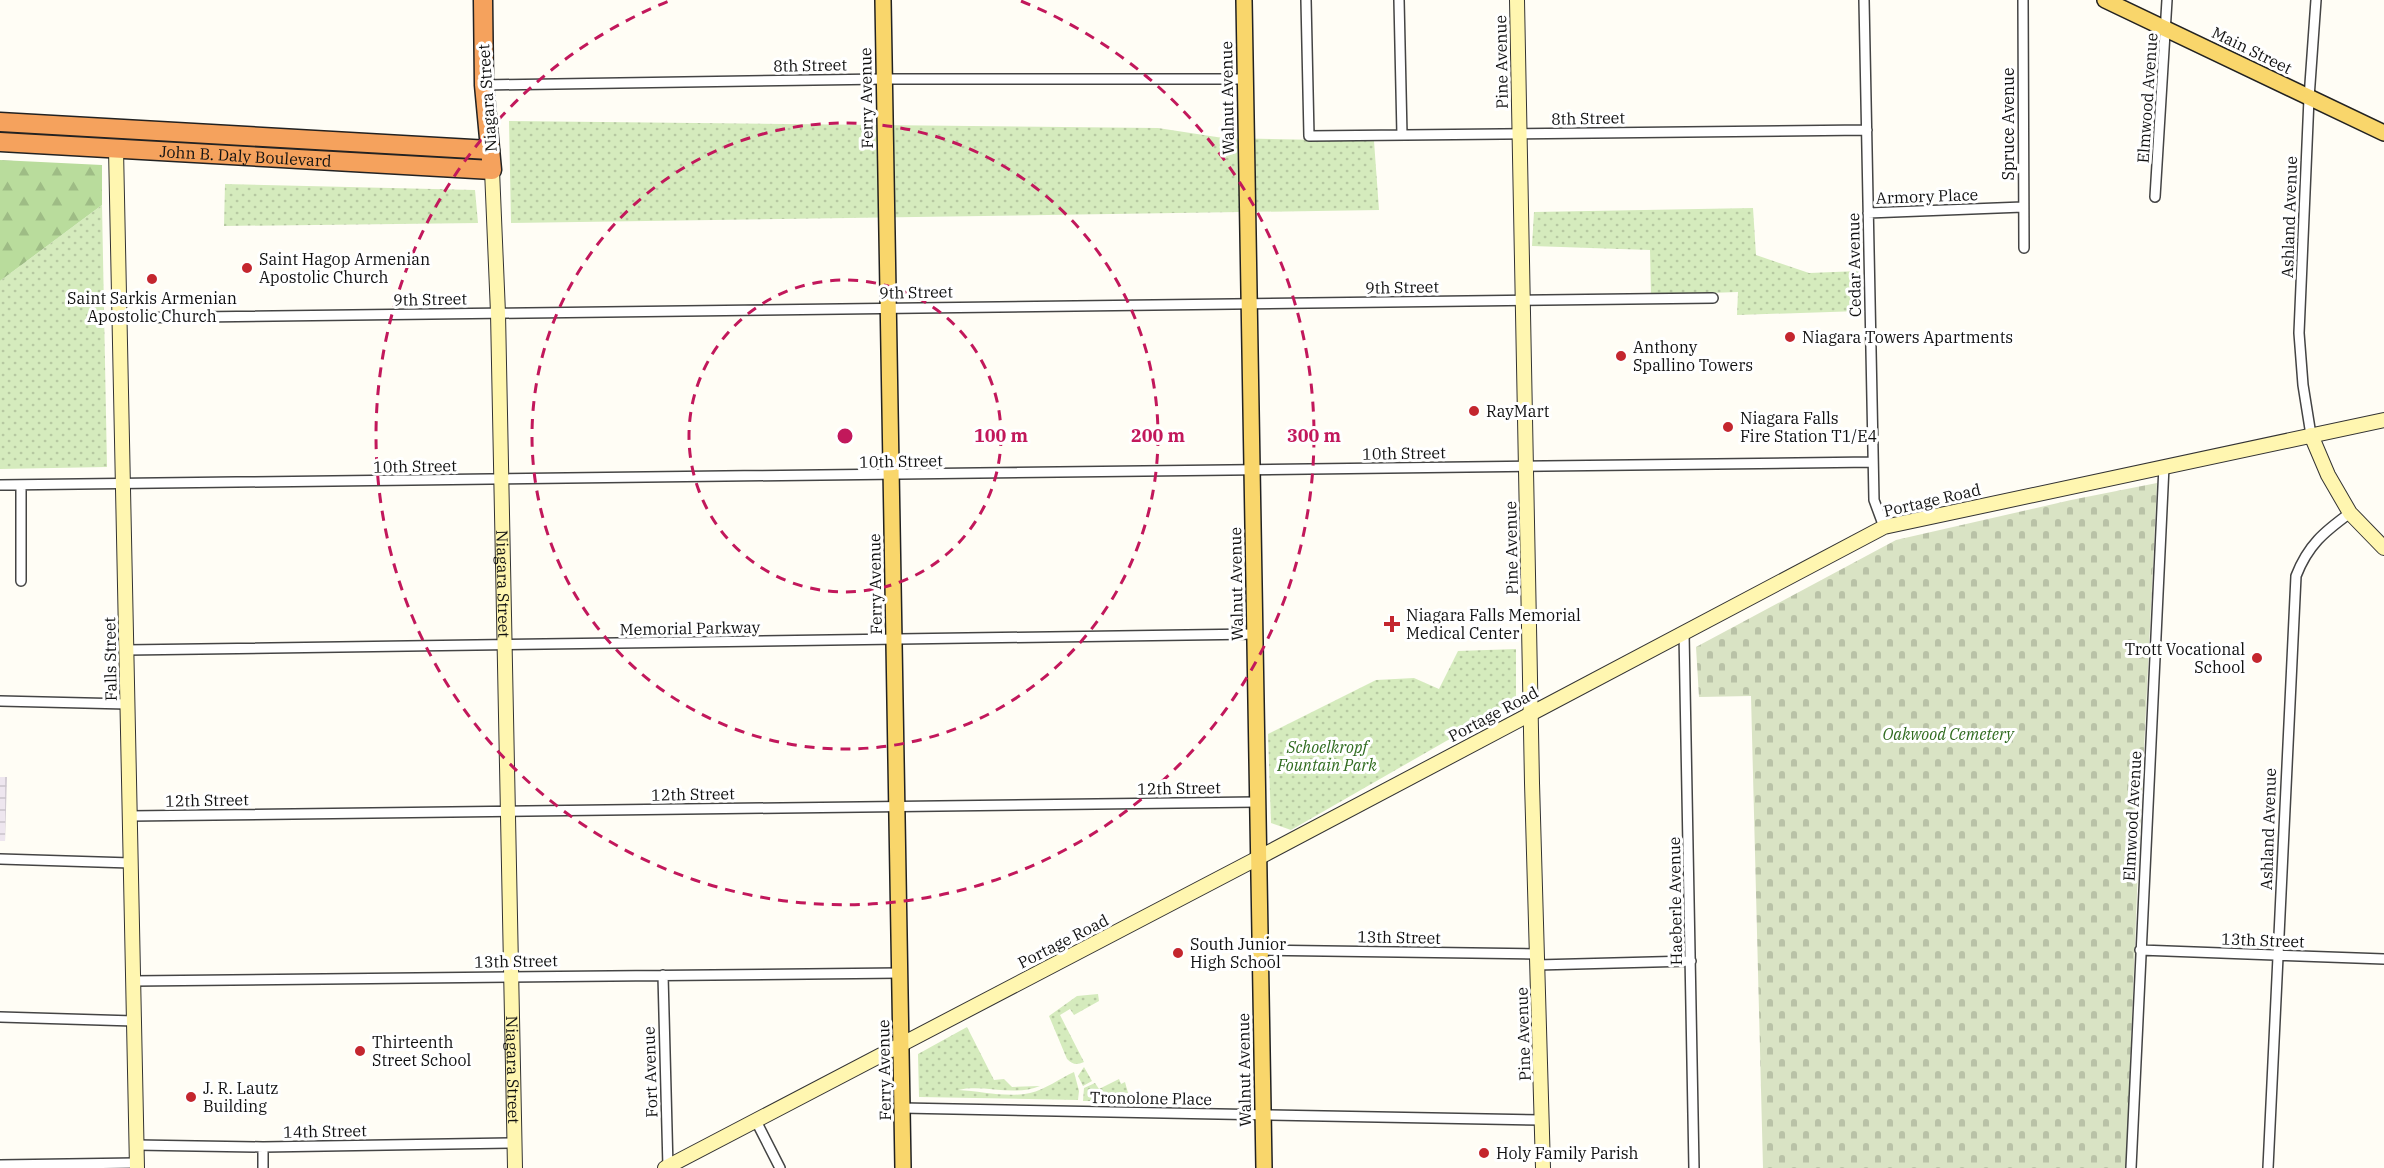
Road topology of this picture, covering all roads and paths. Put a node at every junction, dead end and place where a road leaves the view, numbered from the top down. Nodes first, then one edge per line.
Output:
1 (483, 0) edge
2 (883, 0) edge
3 (1244, 0) edge
4 (1306, 0) edge
5 (1399, 0) edge
6 (1517, 0) edge
7 (1864, 0) edge
8 (2023, 0) edge
9 (2105, 0) edge
10 (2167, 0) edge
11 (2316, 0) edge
12 (2166, 29) junction
13 (884, 79) junction
14 (1245, 79) junction
15 (484, 85) junction
16 (2309, 98) junction
17 (0, 122) edge
18 (1867, 130) junction
19 (2384, 133) edge
20 (1519, 134) junction
21 (1402, 135) junction
22 (0, 142) edge
23 (116, 149) junction
24 (490, 150) junction
25 (492, 170) junction
26 (2155, 197) dead end
27 (2023, 207) junction
28 (1868, 213) junction
29 (2024, 248) dead end
30 (1713, 298) dead end
31 (1522, 301) junction
32 (1249, 304) junction
33 (888, 308) junction
34 (498, 313) junction
35 (120, 318) junction
36 (2384, 420) edge
37 (2311, 435) junction
38 (1874, 462) junction
39 (1526, 465) junction
40 (2164, 466) junction
41 (1252, 471) junction
42 (891, 476) junction
43 (501, 480) junction
44 (123, 484) junction
45 (0, 485) edge
46 (21, 485) junction
47 (2350, 513) junction
48 (1884, 527) junction
49 (2384, 548) edge
50 (21, 580) dead end
51 (1684, 633) junction
52 (1255, 634) junction
53 (894, 640) junction
54 (504, 646) junction
55 (126, 650) junction
56 (0, 701) edge
57 (128, 704) junction
58 (1531, 713) junction
59 (1257, 802) junction
60 (897, 807) junction
61 (508, 811) junction
62 (130, 816) junction
63 (1258, 858) junction
64 (0, 859) edge
65 (131, 863) junction
66 (1260, 950) junction
67 (2140, 950) junction
68 (2278, 956) junction
69 (1537, 959) junction
70 (2384, 959) edge
71 (1691, 961) junction
72 (900, 973) junction
73 (663, 975) junction
74 (511, 976) junction
75 (133, 981) junction
76 (0, 1017) edge
77 (134, 1022) junction
78 (901, 1043) junction
79 (902, 1108) junction
80 (1263, 1116) junction
81 (1542, 1120) junction
82 (756, 1121) junction
83 (514, 1143) junction
84 (136, 1145) junction
85 (263, 1147) junction
86 (0, 1165) edge
87 (137, 1165) edge
88 (667, 1167) edge
89 (263, 1168) edge
90 (515, 1168) edge
91 (780, 1168) edge
92 (903, 1168) edge
93 (1264, 1168) edge
94 (1543, 1168) edge
95 (1694, 1168) edge
96 (2132, 1168) edge
97 (2268, 1168) edge

1 - 15 highway, Niagara Street
2 - 13 main road, Ferry Avenue
3 - 14 main road, Walnut Avenue
4 - 21 street, 8th Street
5 - 21 street
6 - 20 street, Pine Avenue
7 - 18 street, Cedar Avenue
8 - 27 street, Spruce Avenue
9 - 12 main road, Main Street
10 - 12 street, Elmwood Avenue
11 - 16 street, Ashland Avenue
12 - 16 main road, Main Street
12 - 26 street, Elmwood Avenue
13 - 14 street, 8th Street
13 - 15 street, 8th Street
13 - 33 main road, Ferry Avenue
14 - 32 main road, Walnut Avenue
15 - 24 highway, Niagara Street
16 - 19 main road, Main Street
16 - 37 street, Ashland Avenue
17 - 24 highway, John B. Daly Boulevard
18 - 20 street, 8th Street
18 - 28 street, Cedar Avenue
20 - 21 street, 8th Street
20 - 31 street, Pine Avenue
22 - 23 highway, John B. Daly Boulevard
23 - 25 highway, John B. Daly Boulevard
23 - 35 street, Falls Street
24 - 25 highway, Niagara Street
25 - 34 street, Niagara Street
27 - 28 street, Armory Place
27 - 29 street, Spruce Avenue
28 - 38 street, Cedar Avenue
30 - 31 street, 9th Street
31 - 32 street, 9th Street
31 - 39 street, Pine Avenue
32 - 33 street, 9th Street
32 - 41 main road, Walnut Avenue
33 - 34 street, 9th Street
33 - 42 main road, Ferry Avenue
34 - 35 street, 9th Street
34 - 43 street, Niagara Street
35 - 44 street, Falls Street
36 - 37 street, Portage Road
37 - 40 street, Portage Road
37 - 47 street
38 - 39 street, 10th Street
38 - 48 street, Cedar Avenue
39 - 41 street, 10th Street
39 - 58 street, Pine Avenue
40 - 48 street, Portage Road
40 - 67 street, Elmwood Avenue
41 - 42 street, 10th Street
41 - 52 main road, Walnut Avenue
42 - 43 street, 10th Street
42 - 53 main road, Ferry Avenue
43 - 44 street, 10th Street
43 - 54 street, Niagara Street
44 - 46 street, 10th Street
44 - 55 street, Falls Street
45 - 46 street, 10th Street
46 - 50 street
47 - 49 street
47 - 68 street, Ashland Avenue
48 - 51 street, Portage Road
51 - 58 street, Portage Road
51 - 71 street, Haeberle Avenue
52 - 53 street, Memorial Parkway
52 - 59 main road, Walnut Avenue
53 - 54 street, Memorial Parkway
53 - 60 main road, Ferry Avenue
54 - 55 street, Memorial Parkway
54 - 61 street, Niagara Street
55 - 57 street, Falls Street
56 - 57 street
57 - 62 street, Falls Street
58 - 63 street, Portage Road
58 - 69 street, Pine Avenue
59 - 60 street, 12th Street
59 - 63 main road, Walnut Avenue
60 - 61 street, 12th Street
60 - 72 main road, Ferry Avenue
61 - 62 street, 12th Street
61 - 74 street, Niagara Street
62 - 65 street, Falls Street
63 - 66 main road, Walnut Avenue
63 - 78 street, Portage Road
64 - 65 street
65 - 75 street, Falls Street
66 - 69 street, 13th Street
66 - 80 main road, Walnut Avenue
67 - 68 street, 13th Street
67 - 96 street, Elmwood Avenue
68 - 70 street, 13th Street
68 - 97 street, Ashland Avenue
69 - 71 street, 13th Street
69 - 81 street, Pine Avenue
71 - 95 street, Haeberle Avenue
72 - 73 street, 13th Street
72 - 78 main road, Ferry Avenue
73 - 74 street, 13th Street
73 - 88 street, Fort Avenue
74 - 75 street, 13th Street
74 - 83 street, Niagara Street
75 - 77 street, Falls Street
76 - 77 street
77 - 84 street, Falls Street
78 - 79 main road, Ferry Avenue
78 - 82 street, Portage Road
79 - 80 street, Tronolone Place
79 - 92 main road, Ferry Avenue
80 - 81 street, Tronolone Place
80 - 93 main road, Walnut Avenue
81 - 94 street, Pine Avenue
82 - 88 street, Portage Road
82 - 91 street
83 - 85 street, 14th Street
83 - 90 street, Niagara Street
84 - 85 street, 14th Street
84 - 87 street, Falls Street
85 - 89 street
86 - 87 street

